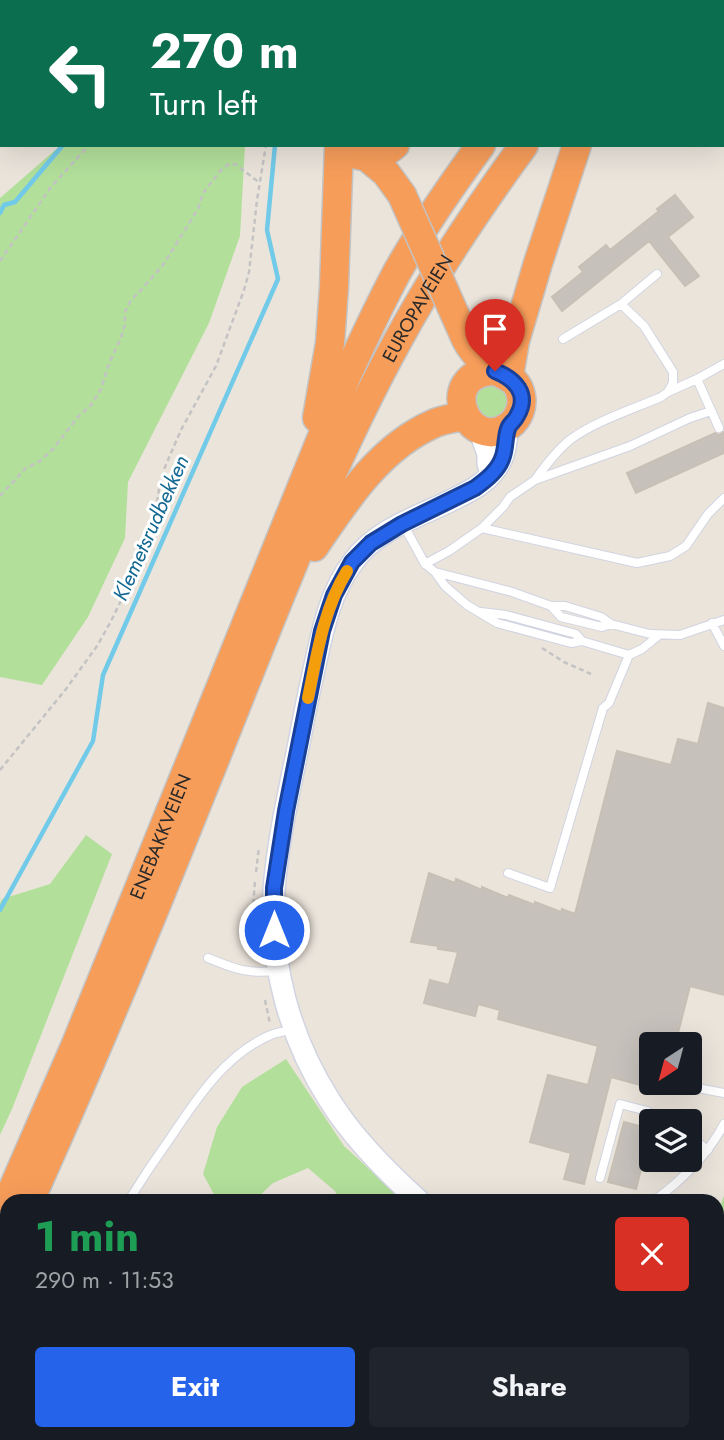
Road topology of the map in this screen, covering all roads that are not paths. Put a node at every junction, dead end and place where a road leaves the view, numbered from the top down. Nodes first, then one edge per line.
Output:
1 (339, 147) edge
2 (342, 147) edge
3 (394, 147) edge
4 (397, 147) edge
5 (480, 147) edge
6 (523, 147) edge
7 (576, 147) edge
8 (367, 157) junction
9 (401, 193) junction
10 (657, 274) dead end
11 (621, 304) junction
12 (465, 338) junction
13 (562, 339) dead end
14 (724, 364) edge
15 (502, 373) junction
16 (697, 379) junction
17 (466, 384) junction
18 (668, 392) junction
19 (711, 411) junction
20 (472, 422) junction
21 (508, 426) junction
22 (719, 428) dead end
23 (491, 474) junction
24 (318, 477) junction
25 (535, 480) junction
26 (724, 498) edge
27 (402, 524) junction
28 (482, 528) junction
29 (425, 564) junction
30 (435, 572) junction
31 (283, 591) junction
32 (724, 620) edge
33 (712, 623) junction
34 (659, 635) junction
35 (724, 646) edge
36 (629, 655) junction
37 (508, 873) dead end
38 (208, 958) dead end
39 (279, 971) junction
40 (294, 1029) junction
41 (702, 1089) edge
42 (724, 1093) edge
43 (639, 1109) edge
44 (724, 1124) edge
45 (702, 1146) edge
46 (708, 1150) junction
47 (600, 1178) dead end
48 (11, 1194) edge
49 (33, 1194) edge
50 (133, 1194) edge
51 (412, 1194) edge
52 (664, 1194) edge

1 - 24 highway
2 - 8 highway
3 - 8 highway
4 - 9 highway
5 - 24 highway, EUROPAVEIEN
6 - 24 highway, EUROPAVEIEN
7 - 15 highway
8 - 9 highway
9 - 12 highway, bridge
10 - 11 lane
11 - 13 lane
11 - 18 lane
12 - 15 highway
12 - 17 highway
14 - 16 lane
15 - 17 highway
15 - 21 highway
16 - 18 lane
16 - 19 lane
17 - 20 highway
18 - 25 lane
19 - 22 lane
19 - 25 lane
20 - 21 highway
20 - 23 street
20 - 31 highway
21 - 23 street
23 - 27 street
24 - 31 highway, ENEBAKKVEIEN
24 - 48 highway, ENEBAKKVEIEN
25 - 28 lane
26 - 28 lane
27 - 29 lane
27 - 39 street
28 - 29 lane
29 - 30 lane
30 - 34 lane
30 - 36 lane
31 - 49 highway, ENEBAKKVEIEN
32 - 33 lane
33 - 34 lane
33 - 35 lane
34 - 36 lane
36 - 37 lane
38 - 39 lane
39 - 40 street
40 - 50 lane
40 - 51 street
41 - 42 lane
43 - 47 lane
44 - 46 lane
45 - 46 lane
46 - 52 lane

